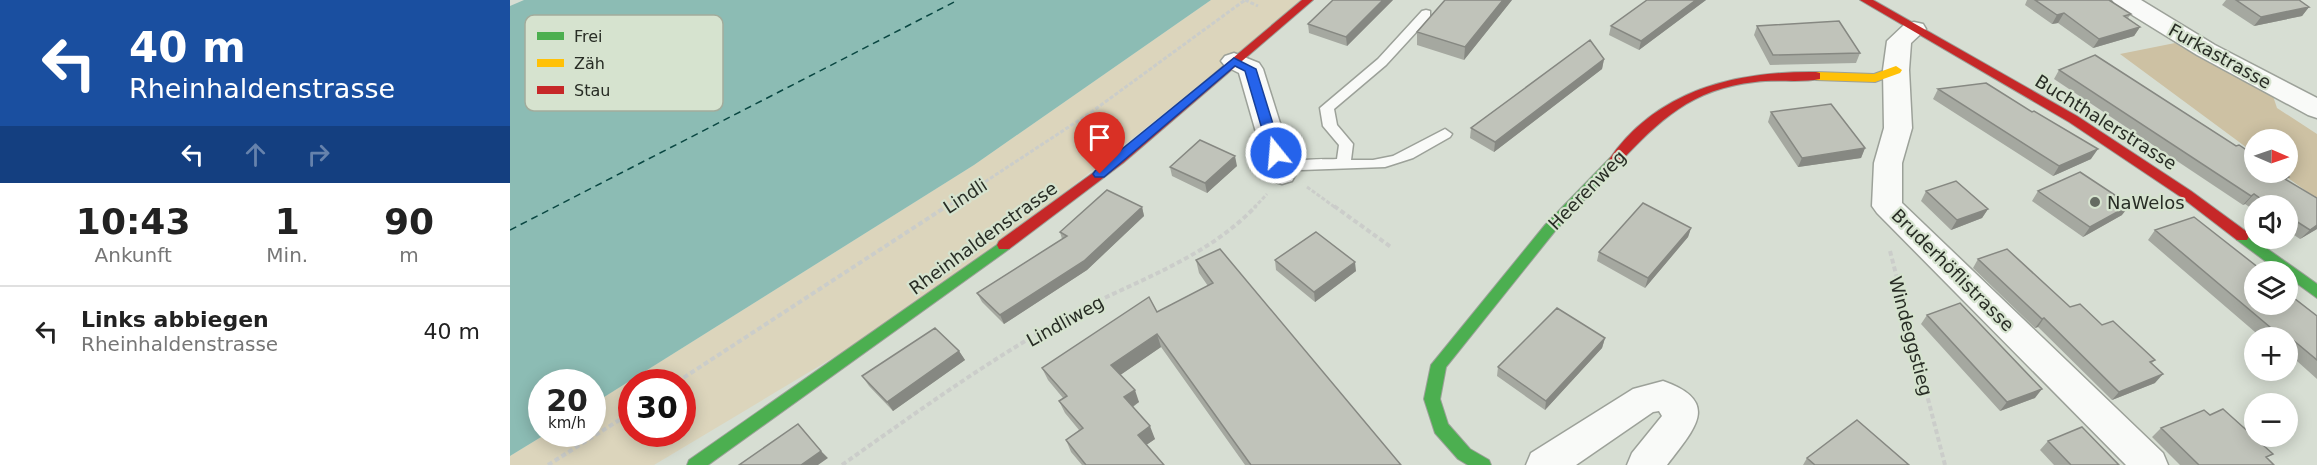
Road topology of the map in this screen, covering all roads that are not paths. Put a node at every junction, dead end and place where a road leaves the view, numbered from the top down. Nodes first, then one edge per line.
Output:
1 (1308, 0) edge
2 (1865, 0) edge
3 (2124, 0) edge
4 (1426, 14) dead end
5 (1914, 29) junction
6 (1234, 61) junction
7 (1896, 70) junction
8 (2317, 109) edge
9 (1445, 134) dead end
10 (1343, 164) junction
11 (1282, 174) joint
12 (2317, 292) edge
13 (695, 465) edge
14 (1484, 465) edge
15 (1544, 465) edge
16 (1645, 465) edge
17 (2150, 465) edge

1 - 6 street, Rheinhaldenstrasse
2 - 5 street, Buchthalerstrasse
3 - 8 street, Furkastrasse
4 - 10 lane
5 - 7 street, Bruderhöflistrasse
5 - 12 street, Buchthalerstrasse
6 - 11 street
6 - 13 street, Rheinhaldenstrasse
7 - 14 street, Heerenweg
7 - 17 street, Bruderhöflistrasse
9 - 10 lane
10 - 11 lane
15 - 16 street

